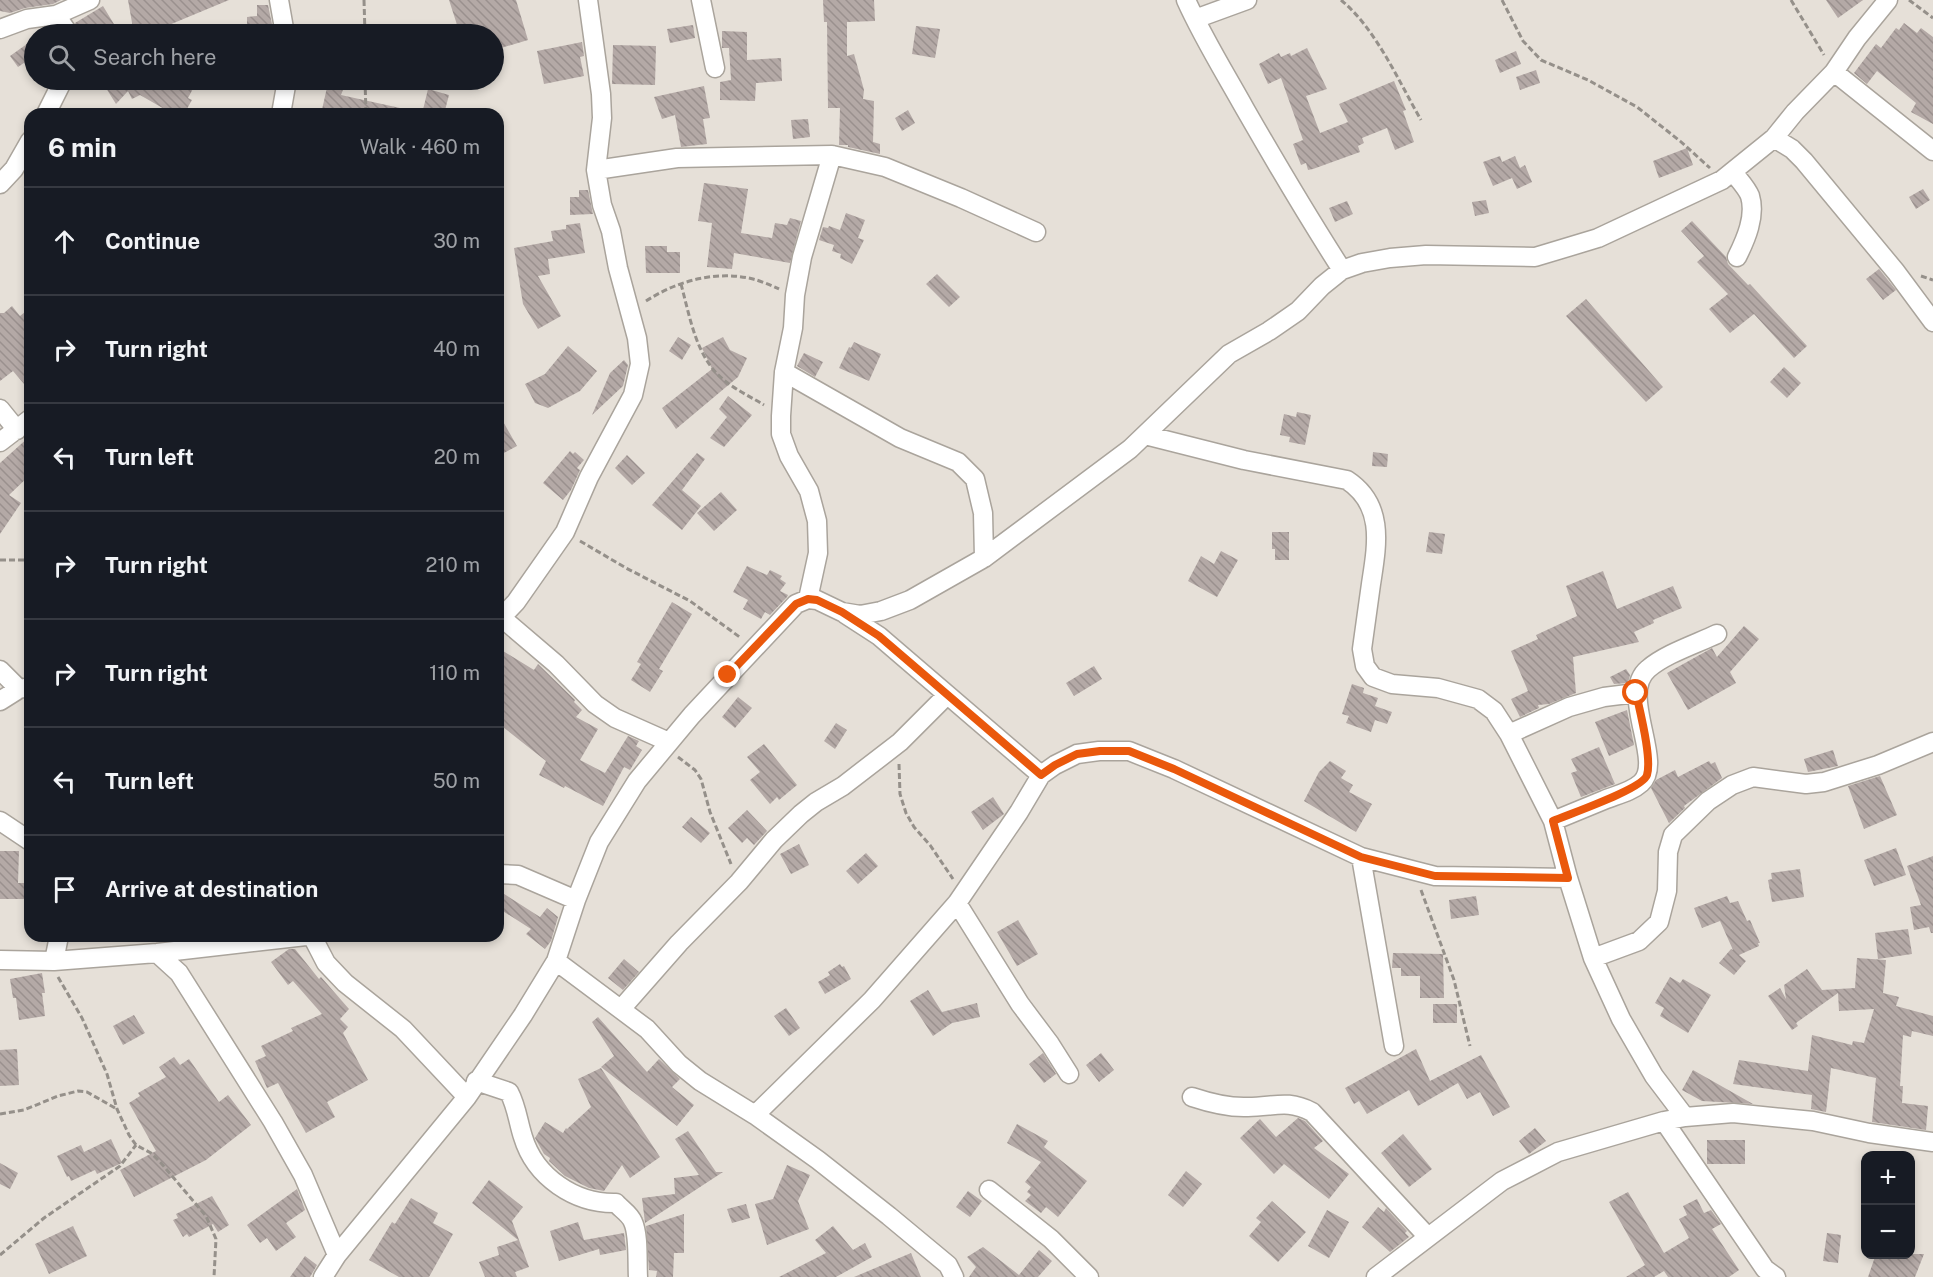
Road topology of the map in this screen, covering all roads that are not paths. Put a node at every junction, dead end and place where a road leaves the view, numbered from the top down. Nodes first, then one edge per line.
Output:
1 (90, 0) edge
2 (279, 0) edge
3 (588, 0) edge
4 (701, 0) edge
5 (1186, 0) edge
6 (1247, 0) edge
7 (1888, 0) edge
8 (56, 15) junction
9 (1195, 19) junction
10 (62, 24) edge
11 (283, 24) edge
12 (0, 28) edge
13 (715, 68) dead end
14 (1834, 72) junction
15 (58, 90) edge
16 (285, 90) edge
17 (49, 108) edge
18 (282, 108) edge
19 (1774, 138) junction
20 (1933, 151) edge
21 (24, 152) edge
22 (832, 155) junction
23 (596, 170) junction
24 (1728, 176) junction
25 (0, 184) edge
26 (1036, 232) dead end
27 (1737, 257) dead end
28 (1342, 270) junction
29 (1933, 322) edge
30 (784, 372) junction
31 (0, 409) edge
32 (24, 424) edge
33 (1145, 435) junction
34 (0, 442) edge
35 (984, 558) junction
36 (808, 599) junction
37 (842, 612) junction
38 (504, 616) edge
39 (504, 623) edge
40 (1717, 634) dead end
41 (0, 670) edge
42 (24, 688) edge
43 (1636, 693) junction
44 (947, 694) junction
45 (0, 701) edge
46 (1509, 734) junction
47 (1933, 742) edge
48 (667, 745) junction
49 (1041, 775) junction
50 (0, 820) edge
51 (1553, 821) junction
52 (24, 838) edge
53 (1361, 857) junction
54 (504, 874) edge
55 (1568, 878) junction
56 (959, 898) junction
57 (576, 900) junction
58 (56, 942) edge
59 (253, 942) edge
60 (315, 942) edge
61 (157, 953) junction
62 (1593, 958) junction
63 (0, 960) edge
64 (556, 961) junction
65 (50, 962) junction
66 (621, 1009) junction
67 (1394, 1046) dead end
68 (1069, 1074) dead end
69 (472, 1089) junction
70 (1192, 1097) dead end
71 (755, 1115) junction
72 (1685, 1117) junction
73 (1664, 1122) junction
74 (1933, 1142) edge
75 (989, 1190) dead end
76 (1428, 1237) junction
77 (338, 1255) junction
78 (1764, 1274) edge
79 (323, 1277) edge
80 (638, 1277) edge
81 (954, 1277) edge
82 (1089, 1277) edge
83 (1376, 1277) edge

1 - 8 street
2 - 11 street
3 - 23 street
4 - 13 street
5 - 9 street
6 - 9 street
7 - 14 street
8 - 10 street
8 - 12 street
9 - 28 street
14 - 19 street
14 - 20 street
15 - 17 street
16 - 18 street
19 - 24 street
19 - 29 street
21 - 25 street
22 - 23 street
22 - 26 street
22 - 30 street
23 - 38 street
24 - 27 street
24 - 28 street
28 - 33 street
30 - 35 street
30 - 36 street
31 - 32 street
32 - 34 street
33 - 35 street
33 - 46 street
35 - 37 street
36 - 37 street
36 - 48 street
37 - 44 street
39 - 48 street
40 - 43 street
41 - 42 street
42 - 45 street
43 - 46 street
43 - 51 street
44 - 49 street
44 - 66 street
46 - 51 street
47 - 62 street
48 - 57 street
49 - 53 street
49 - 56 street
50 - 52 street
51 - 55 street
53 - 55 street
53 - 67 street
54 - 57 street
55 - 62 street
56 - 68 street
56 - 71 street
57 - 64 street
58 - 65 street
59 - 61 street
60 - 69 street
61 - 65 street
61 - 77 street
62 - 72 street
63 - 65 street
64 - 66 street
64 - 69 street
66 - 71 street
69 - 77 street
69 - 80 street
70 - 76 street
71 - 81 street
72 - 73 street
72 - 74 street
73 - 76 street
73 - 78 street
75 - 82 street
76 - 83 street
77 - 79 street

